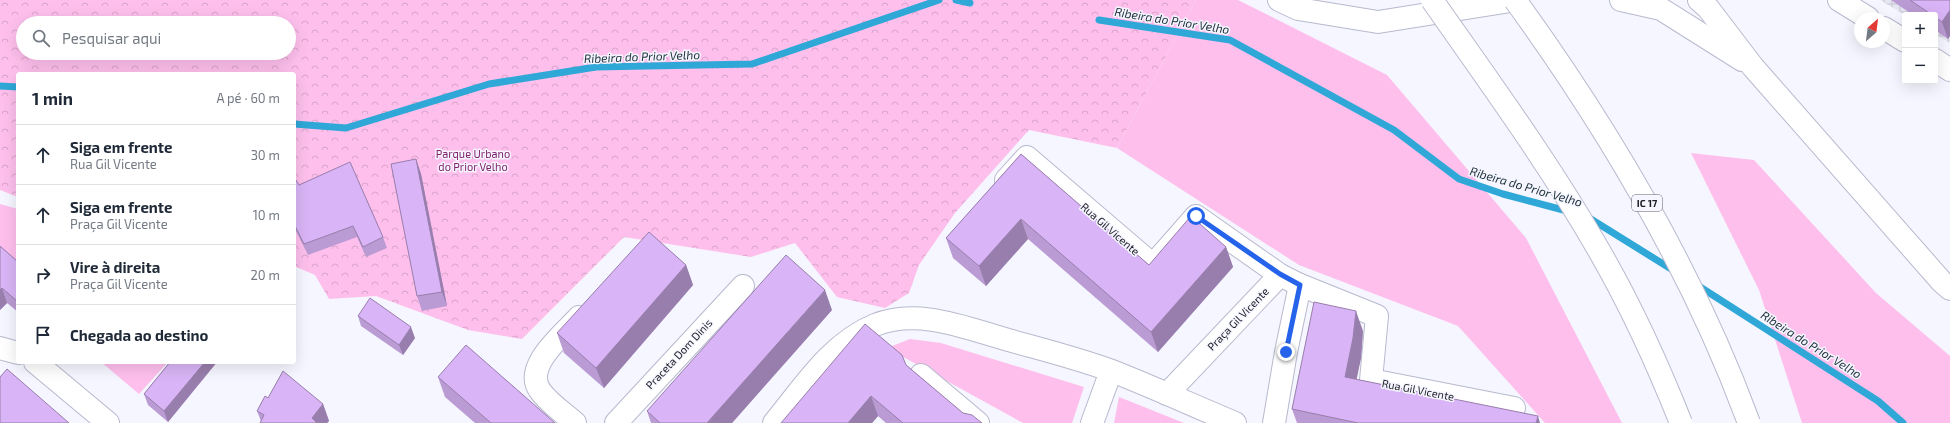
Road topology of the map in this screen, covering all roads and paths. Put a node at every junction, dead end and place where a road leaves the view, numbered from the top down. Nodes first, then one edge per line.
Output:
1 (1279, 0) edge
2 (1432, 0) edge
3 (1516, 0) edge
4 (1621, 0) edge
5 (1699, 0) edge
6 (1839, 0) edge
7 (1858, 12) edge
8 (1890, 32) edge
9 (1902, 39) edge
10 (1938, 62) edge
11 (1753, 67) junction
12 (1950, 70) edge
13 (990, 196) edge
14 (1280, 274) junction
15 (1300, 285) junction
16 (743, 286) dead end
17 (1950, 289) edge
18 (593, 302) edge
19 (0, 348) edge
20 (16, 352) edge
21 (37, 364) edge
22 (1111, 371) junction
23 (920, 375) edge
24 (1166, 394) junction
25 (1514, 408) dead end
26 (108, 423) edge
27 (575, 423) edge
28 (616, 423) edge
29 (774, 423) edge
30 (978, 423) edge
31 (1092, 423) edge
32 (1235, 423) edge
33 (1274, 423) edge
34 (1681, 423) edge
35 (1749, 423) edge

1 - 3 main road
2 - 34 main road, bridge
3 - 35 main road, IC 17, bridge
4 - 11 main road
5 - 11 main road
6 - 7 main road
8 - 9 main road
10 - 12 main road
11 - 17 main road
13 - 14 main road, Rua Gil Vicente
14 - 15 main road
14 - 24 main road, Praça Gil Vicente
15 - 25 main road, Rua Gil Vicente
15 - 33 main road
16 - 28 main road, Praceta Dom Dinis
18 - 27 main road
19 - 20 main road
21 - 26 main road
22 - 24 main road
22 - 29 main road
22 - 31 main road
23 - 30 main road
24 - 32 main road

